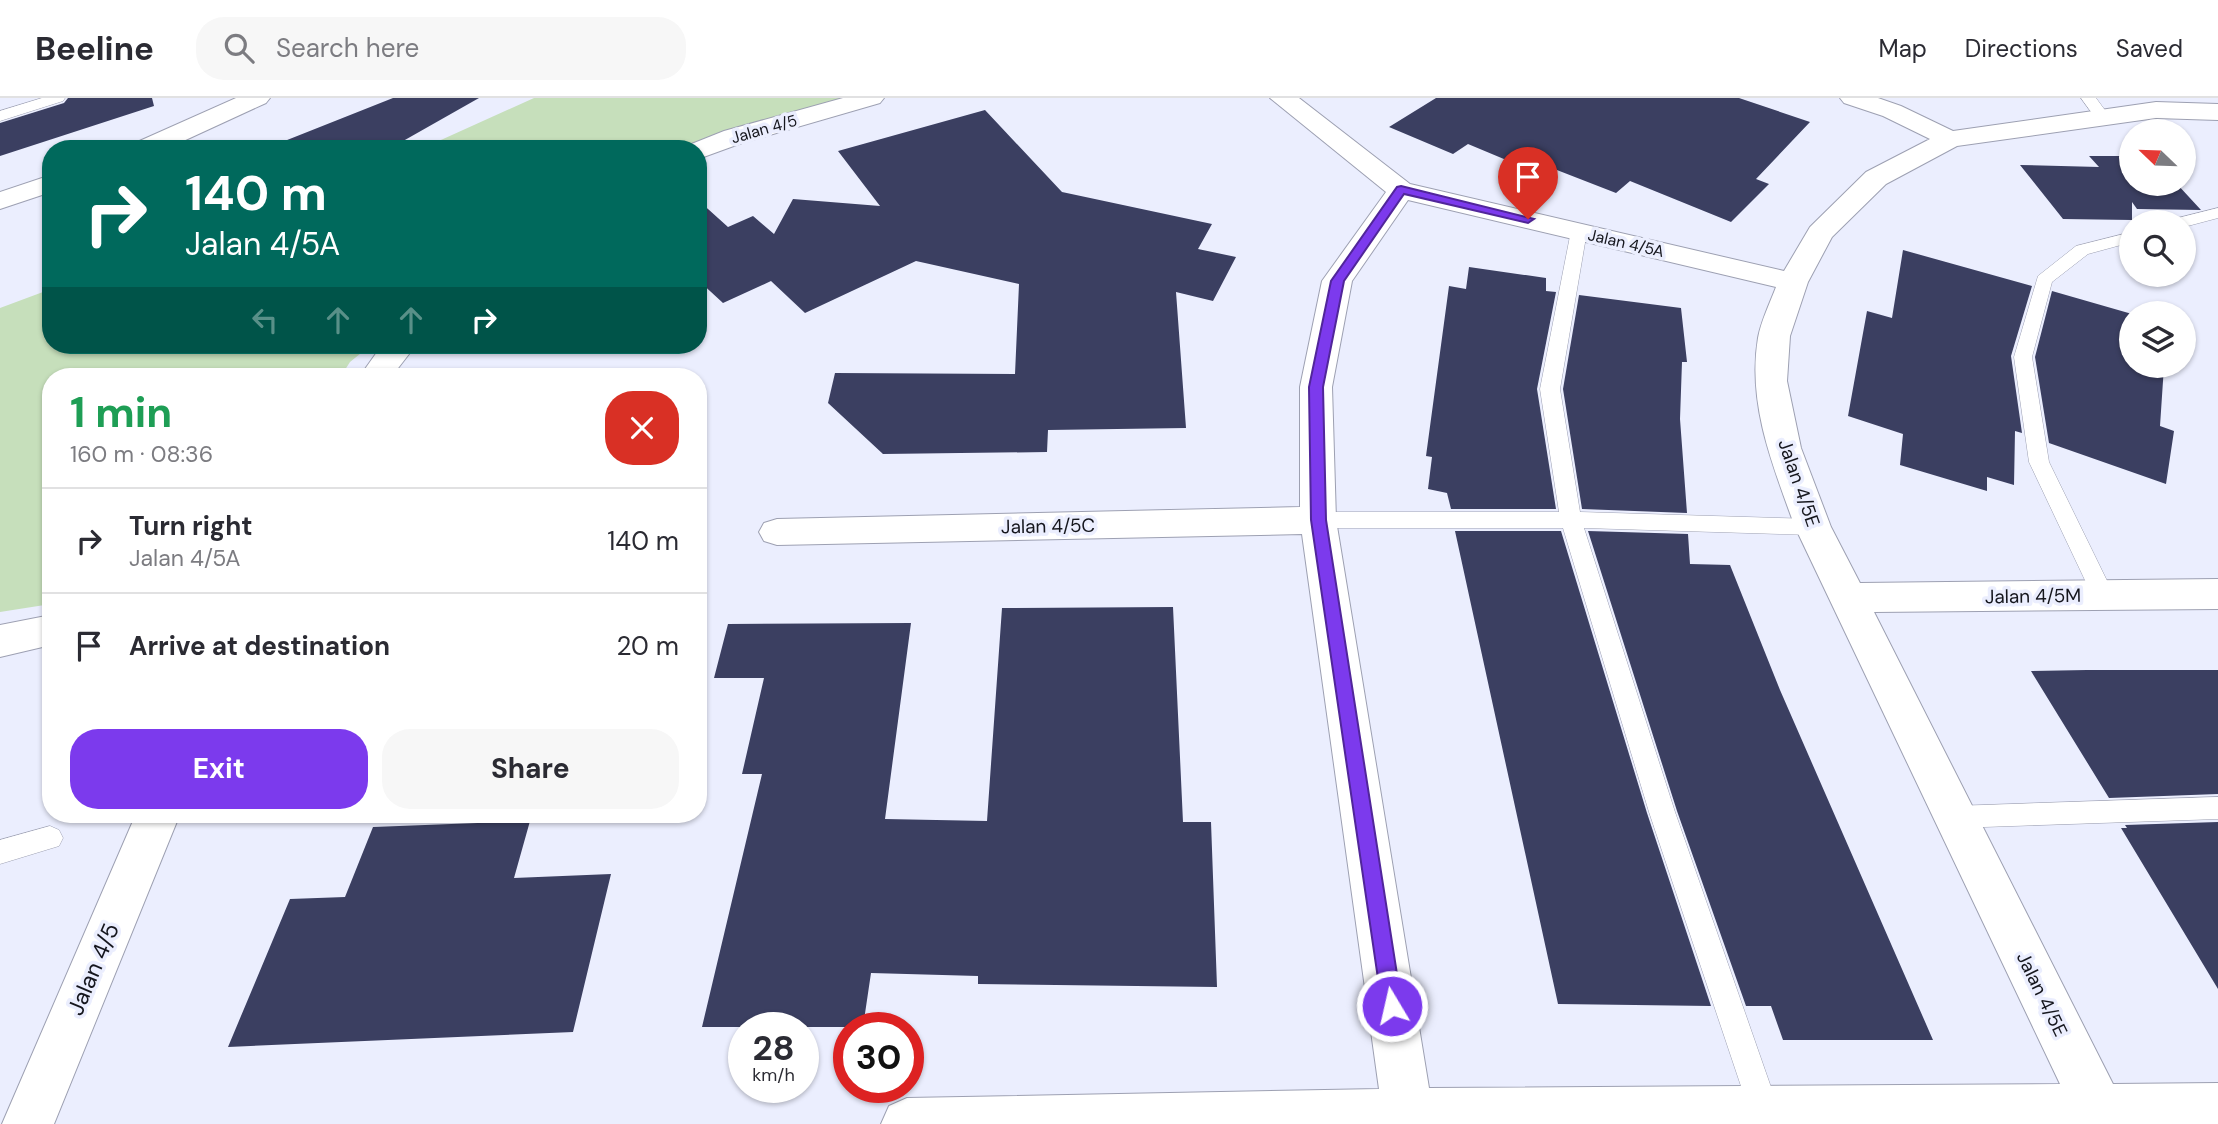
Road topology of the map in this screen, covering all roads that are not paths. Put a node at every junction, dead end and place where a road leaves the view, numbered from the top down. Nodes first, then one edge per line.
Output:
1 (58, 98) edge
2 (257, 98) edge
3 (871, 98) edge
4 (1283, 98) edge
5 (1853, 98) edge
6 (1888, 104) edge
7 (2095, 107) edge
8 (2218, 112) edge
9 (0, 116) edge
10 (1950, 139) junction
11 (164, 140) edge
12 (707, 147) edge
13 (42, 186) edge
14 (1401, 190) junction
15 (0, 201) edge
16 (2218, 213) edge
17 (2196, 219) edge
18 (1579, 231) junction
19 (2119, 240) edge
20 (1793, 282) junction
21 (391, 354) edge
22 (381, 368) edge
23 (1318, 520) junction
24 (1572, 520) junction
25 (1813, 527) junction
26 (777, 532) dead end
27 (2218, 594) edge
28 (2103, 595) junction
29 (1847, 598) junction
30 (42, 633) edge
31 (0, 641) edge
32 (2218, 808) edge
33 (1955, 817) junction
34 (154, 823) edge
35 (50, 838) dead end
36 (0, 852) edge
37 (2218, 1109) edge
38 (2099, 1111) junction
39 (1765, 1112) junction
40 (1409, 1114) junction
41 (28, 1124) edge
42 (907, 1124) edge

1 - 9 lane
2 - 11 street
3 - 12 street, Jalan 4/5
4 - 14 street, Jalan 4/5A
5 - 6 street
6 - 10 street
7 - 8 street, Jalan 4/5E
7 - 10 street, Jalan 4/5E
10 - 20 street, Jalan 4/5E
13 - 15 street
14 - 18 street, Jalan 4/5A
14 - 23 street
16 - 17 lane
18 - 20 street, Jalan 4/5A
18 - 24 lane
19 - 28 lane
20 - 25 street, Jalan 4/5E
21 - 22 street
23 - 24 lane
23 - 26 street, Jalan 4/5C
23 - 40 street
24 - 25 lane
24 - 39 lane
25 - 29 street, Jalan 4/5E
27 - 28 street, Jalan 4/5M
28 - 29 street, Jalan 4/5M
29 - 33 street, Jalan 4/5E
30 - 31 street
32 - 33 lane
33 - 38 street, Jalan 4/5E
34 - 41 street, Jalan 4/5
35 - 36 lane
37 - 38 street
38 - 39 street
39 - 40 street
40 - 42 street

